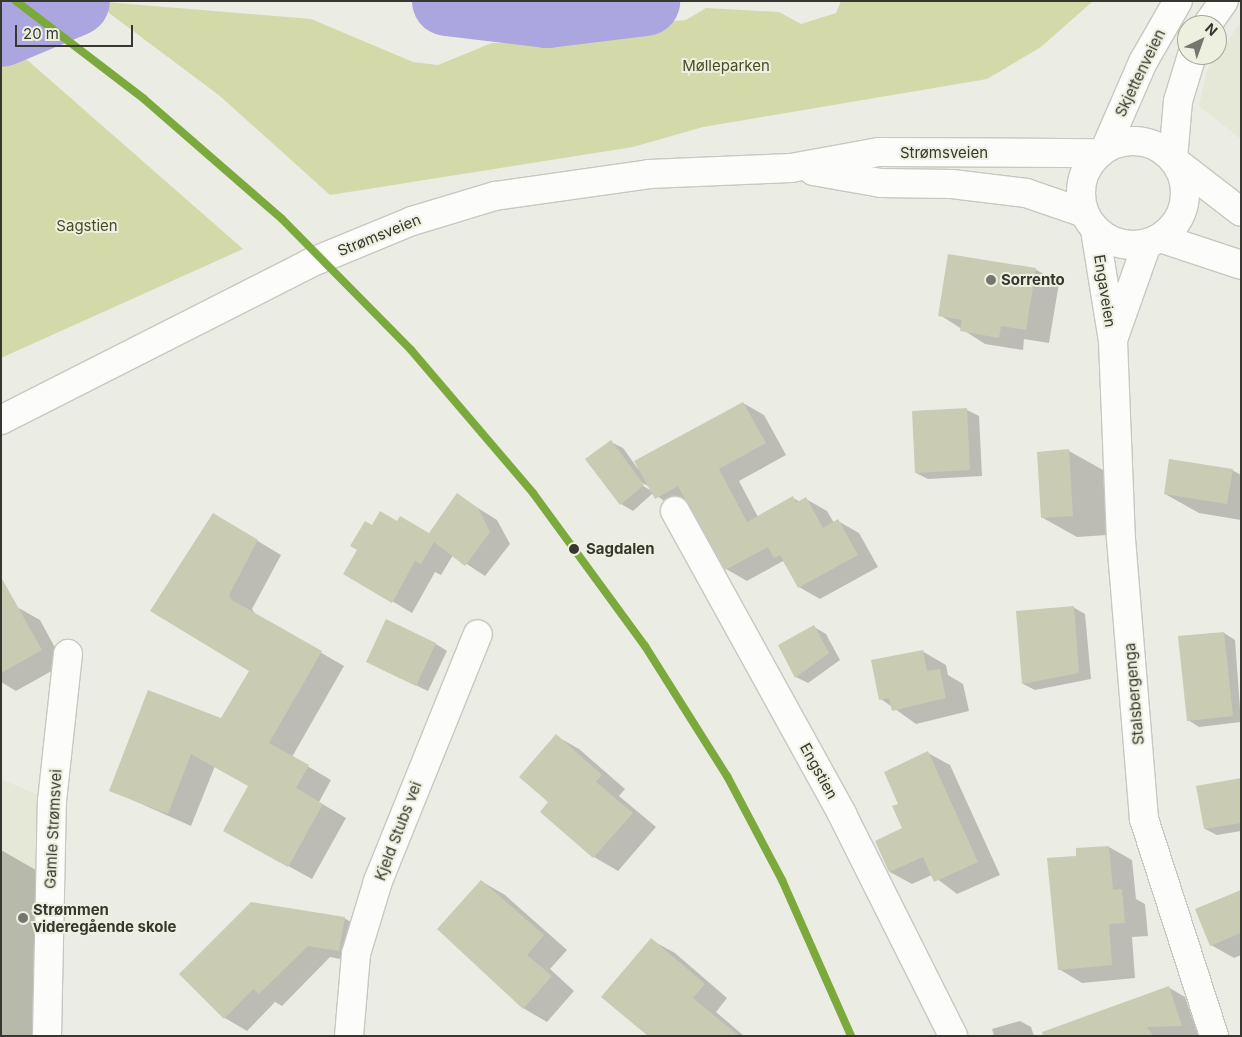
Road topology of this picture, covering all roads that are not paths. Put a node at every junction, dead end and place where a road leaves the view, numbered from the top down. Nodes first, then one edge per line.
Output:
1 (1178, 1) edge
2 (1224, 1) edge
3 (1214, 15) edge
4 (1189, 65) edge
5 (1103, 150) junction
6 (1174, 160) junction
7 (791, 168) junction
8 (1241, 212) edge
9 (1090, 222) junction
10 (1153, 241) junction
11 (1241, 266) edge
12 (1113, 341) junction
13 (1, 420) edge
14 (675, 511) dead end
15 (478, 634) dead end
16 (68, 654) dead end
17 (47, 1036) edge
18 (349, 1036) edge
19 (953, 1036) edge
20 (1214, 1036) edge

1 - 5 street, Skjettenveien
2 - 3 street
4 - 6 street
5 - 6 street
5 - 7 street, Strømsveien
5 - 9 street
6 - 8 street
6 - 10 street
7 - 9 street, Strømsveien
7 - 13 street, Strømsveien
9 - 10 street
9 - 12 street, Engaveien
10 - 11 street
10 - 12 street, Engaveien
12 - 20 street, Stalsbergenga
14 - 19 street, Engstien
15 - 18 street, Kjeld Stubs vei
16 - 17 street, Gamle Strømsvei

